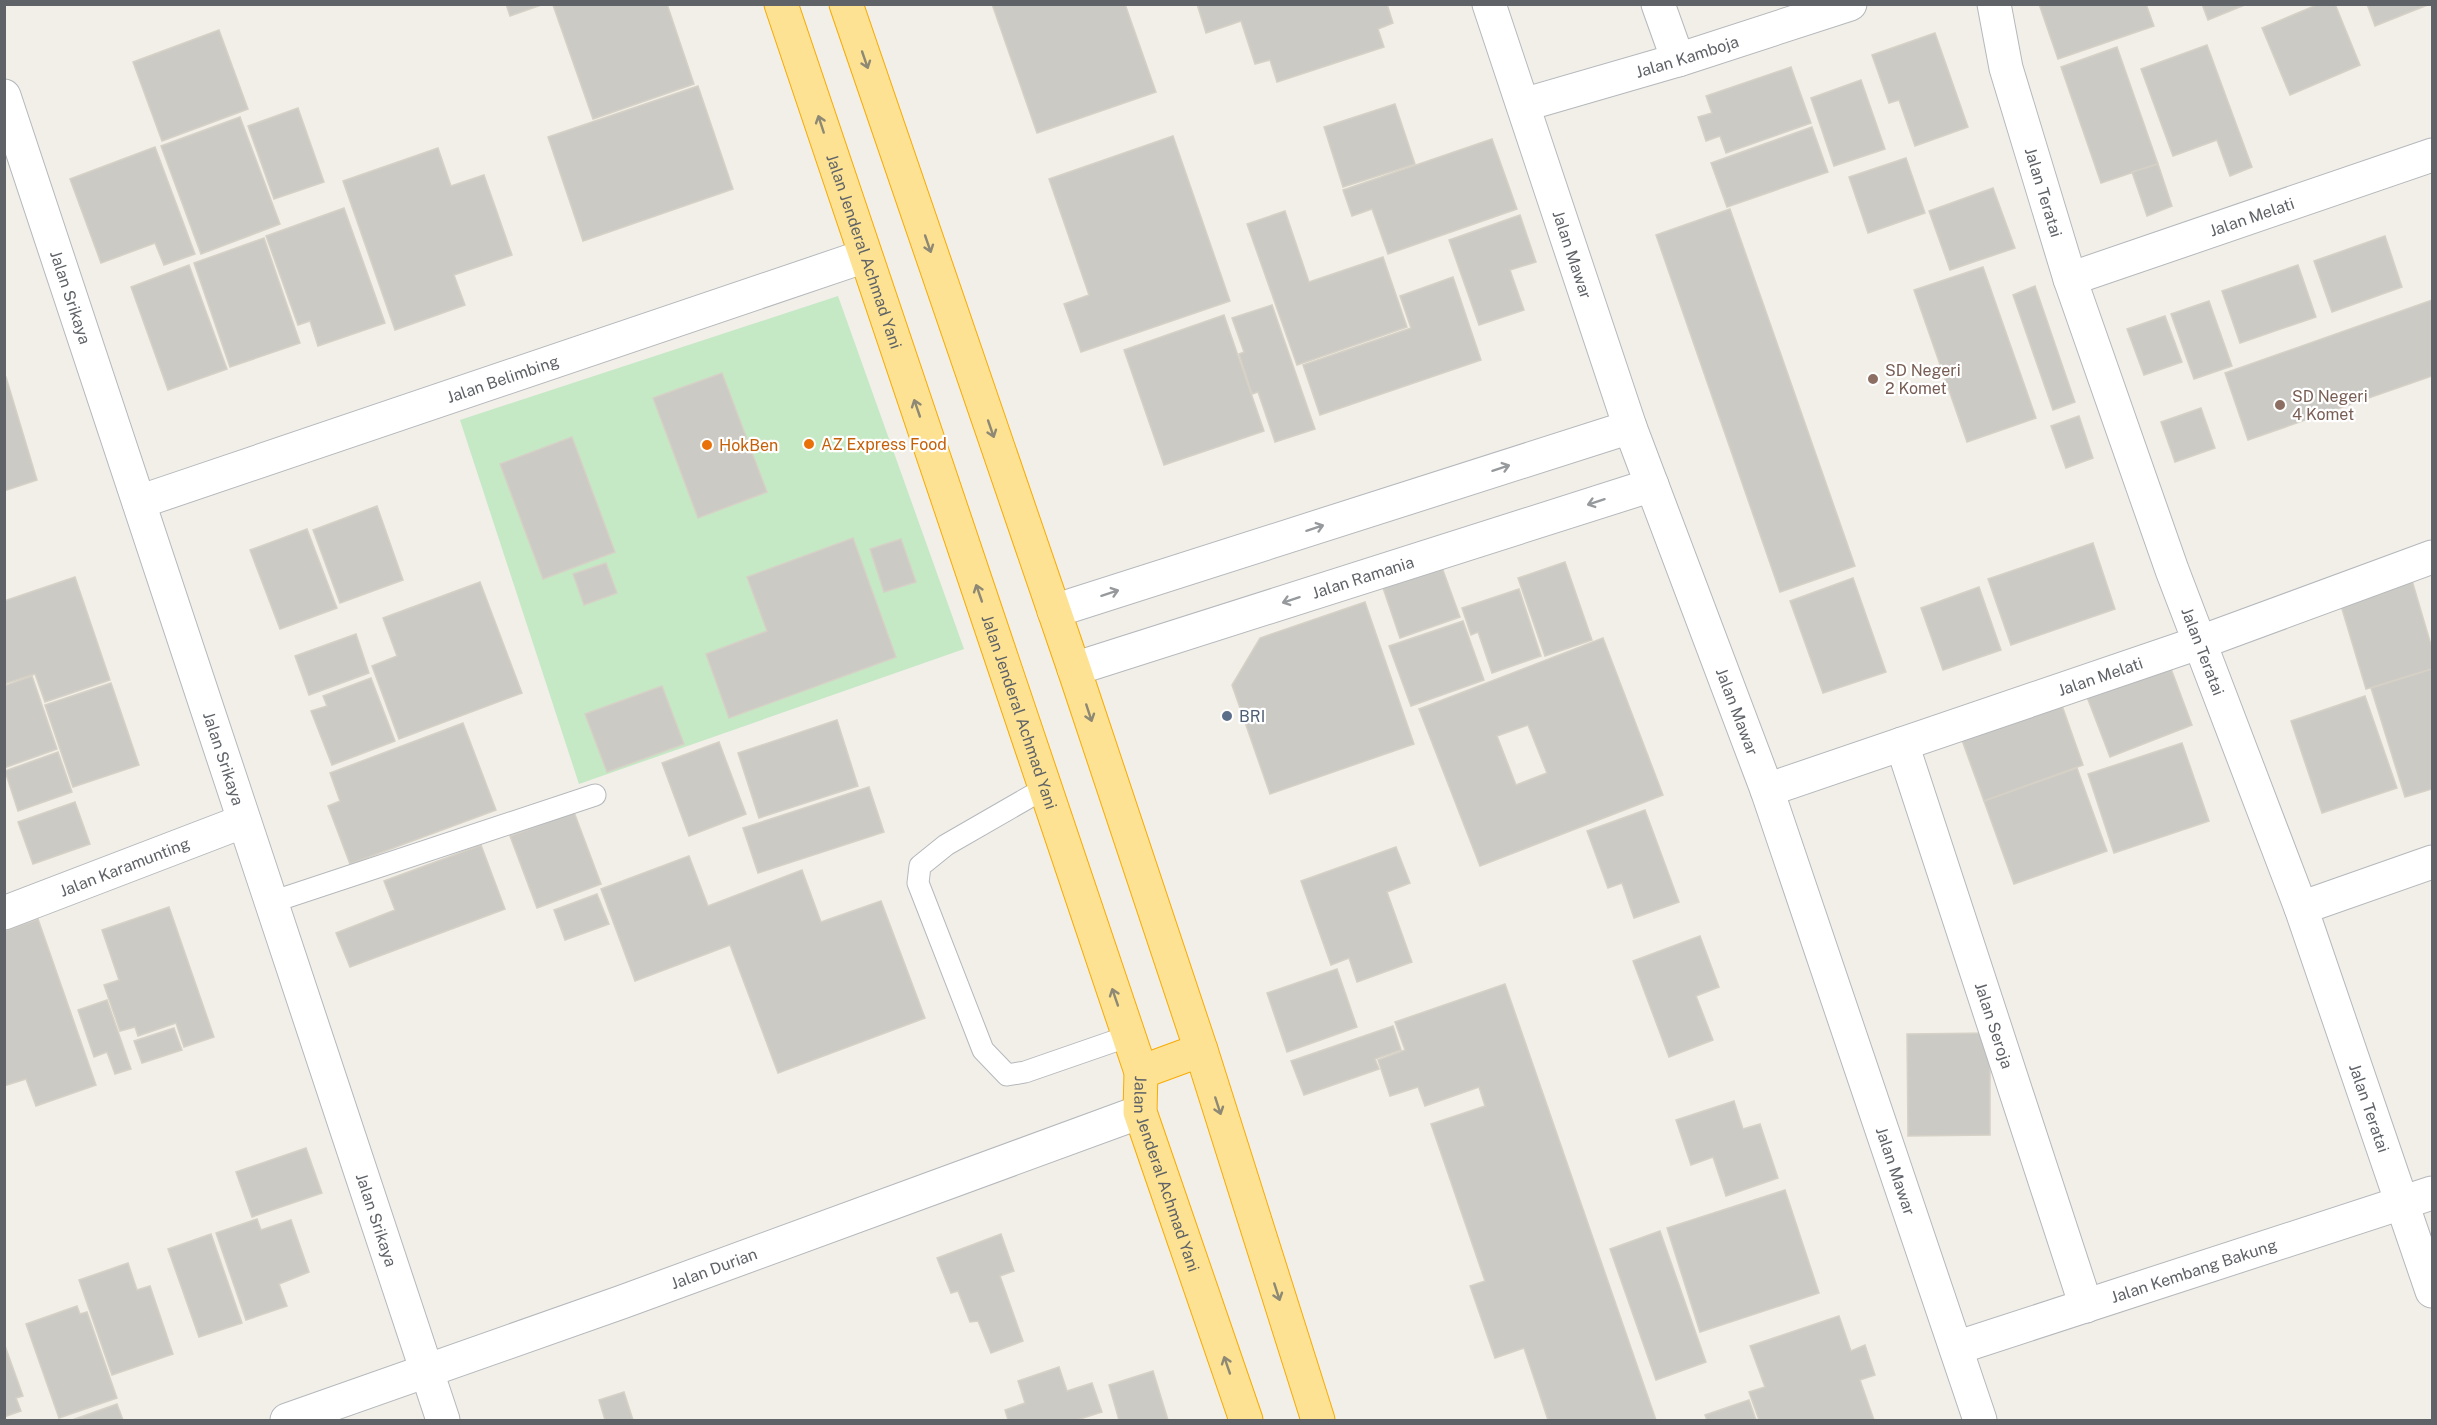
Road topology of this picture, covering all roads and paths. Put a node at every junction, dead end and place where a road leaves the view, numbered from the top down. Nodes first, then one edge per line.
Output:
1 (781, 4) edge
2 (846, 4) edge
3 (1489, 4) edge
4 (1658, 4) edge
5 (1850, 4) edge
6 (1994, 4) edge
7 (1678, 60) junction
8 (4, 96) edge
9 (1522, 105) junction
10 (2433, 155) edge
11 (865, 256) junction
12 (2070, 279) junction
13 (1630, 427) junction
14 (1652, 485) junction
15 (139, 502) junction
16 (2433, 557) edge
17 (1054, 611) junction
18 (2201, 642) junction
19 (1074, 669) junction
20 (1902, 744) junction
21 (1045, 788) junction
22 (1767, 790) junction
23 (595, 795) dead end
24 (244, 821) junction
25 (2433, 862) edge
26 (272, 902) junction
27 (2301, 908) junction
28 (4, 913) edge
29 (1128, 1036) junction
30 (1200, 1050) junction
31 (1141, 1072) junction
32 (1140, 1112) junction
33 (2433, 1193) edge
34 (2402, 1204) junction
35 (2433, 1291) edge
36 (2086, 1306) junction
37 (1956, 1348) junction
38 (427, 1371) junction
39 (287, 1420) edge
40 (443, 1420) edge
41 (1246, 1420) edge
42 (1318, 1420) edge
43 (1980, 1420) edge

11 -> 1 highway, Jalan Jenderal Achmad Yani
2 -> 17 highway
3 - 9 street, Jalan Mawar
4 - 7 street
5 - 7 street, Jalan Kamboja
6 - 12 street, Jalan Teratai
7 - 9 street, Jalan Kamboja
8 - 15 street, Jalan Srikaya
9 - 13 street, Jalan Mawar
10 - 12 street, Jalan Melati
11 - 15 street, Jalan Belimbing
21 -> 11 highway, Jalan Jenderal Achmad Yani
12 - 18 street, Jalan Teratai
13 - 14 street, Jalan Mawar
17 -> 13 street
14 -> 19 street, Jalan Ramania
14 - 22 street, Jalan Mawar
15 - 24 street, Jalan Srikaya
16 - 18 street, Jalan Melati
17 - 19 highway
18 - 20 street, Jalan Melati
18 - 27 street, Jalan Teratai
19 -> 30 highway
20 - 22 street, Jalan Melati
20 - 36 street, Jalan Seroja
29 -> 21 highway, Jalan Jenderal Achmad Yani
21 - 29 lane
22 - 37 street, Jalan Mawar
23 - 26 lane
24 - 26 street, Jalan Srikaya
24 - 28 street, Jalan Karamunting
25 - 27 street
26 - 38 street, Jalan Srikaya
27 - 34 street, Jalan Teratai
29 - 31 highway, Jalan Jenderal Achmad Yani
30 - 31 highway
30 -> 42 highway
31 - 32 highway, Jalan Jenderal Achmad Yani
32 - 38 street, Jalan Durian
41 -> 32 highway, Jalan Jenderal Achmad Yani
33 - 34 street, Jalan Kembang Bakung
34 - 35 street, Jalan Teratai
34 - 36 street, Jalan Kembang Bakung
36 - 37 street, Jalan Kembang Bakung
37 - 43 street, Jalan Mawar
38 - 39 street, Jalan Durian
38 - 40 street, Jalan Srikaya

